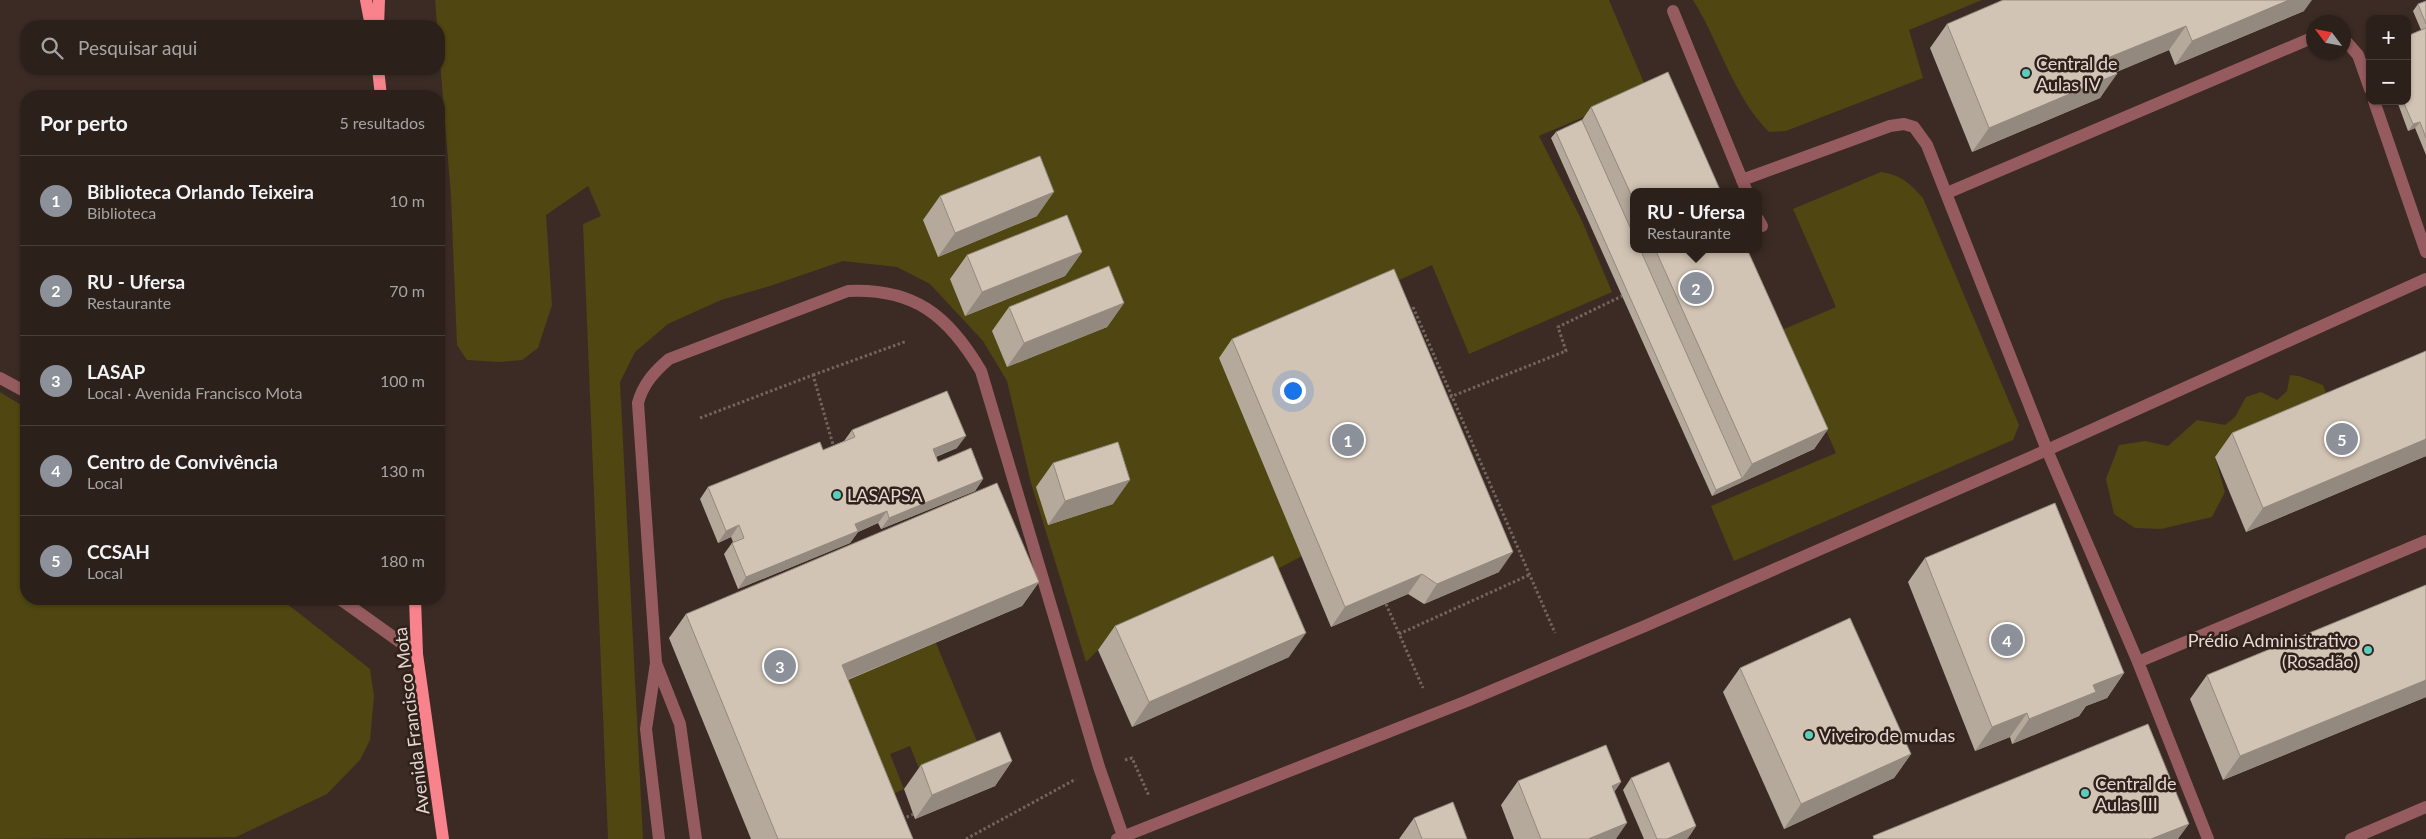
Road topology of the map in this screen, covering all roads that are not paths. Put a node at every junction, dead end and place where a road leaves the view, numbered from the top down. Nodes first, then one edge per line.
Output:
1 (366, 0) edge
2 (379, 0) edge
3 (1673, 11) dead end
4 (370, 20) edge
5 (378, 20) edge
6 (2306, 40) edge
7 (2351, 48) edge
8 (379, 75) edge
9 (2366, 78) edge
10 (380, 90) edge
11 (2375, 105) edge
12 (1745, 186) edge
13 (1946, 193) junction
14 (2426, 252) edge
15 (2426, 279) edge
16 (0, 378) edge
17 (20, 389) edge
18 (2047, 450) junction
19 (2426, 541) edge
20 (348, 605) edge
21 (415, 605) edge
22 (417, 654) junction
23 (2138, 662) junction
24 (656, 664) junction
25 (2426, 807) edge
26 (1120, 837) edge
27 (443, 838) edge
28 (659, 839) edge
29 (696, 839) edge
30 (2208, 839) edge
31 (2351, 839) edge

1 - 4 main road
2 - 5 main road
3 - 12 street
6 - 13 street
7 - 9 street
8 - 10 main road
11 - 14 street
12 - 13 street
13 - 18 street
15 - 18 street
16 - 17 street
18 - 23 street
18 - 26 street
19 - 23 street
20 - 22 street
21 - 22 main road, Avenida Francisco Mota
22 - 27 main road, Avenida Francisco Mota
23 - 30 street
24 - 26 street
24 - 28 street
24 - 29 street
25 - 31 street

